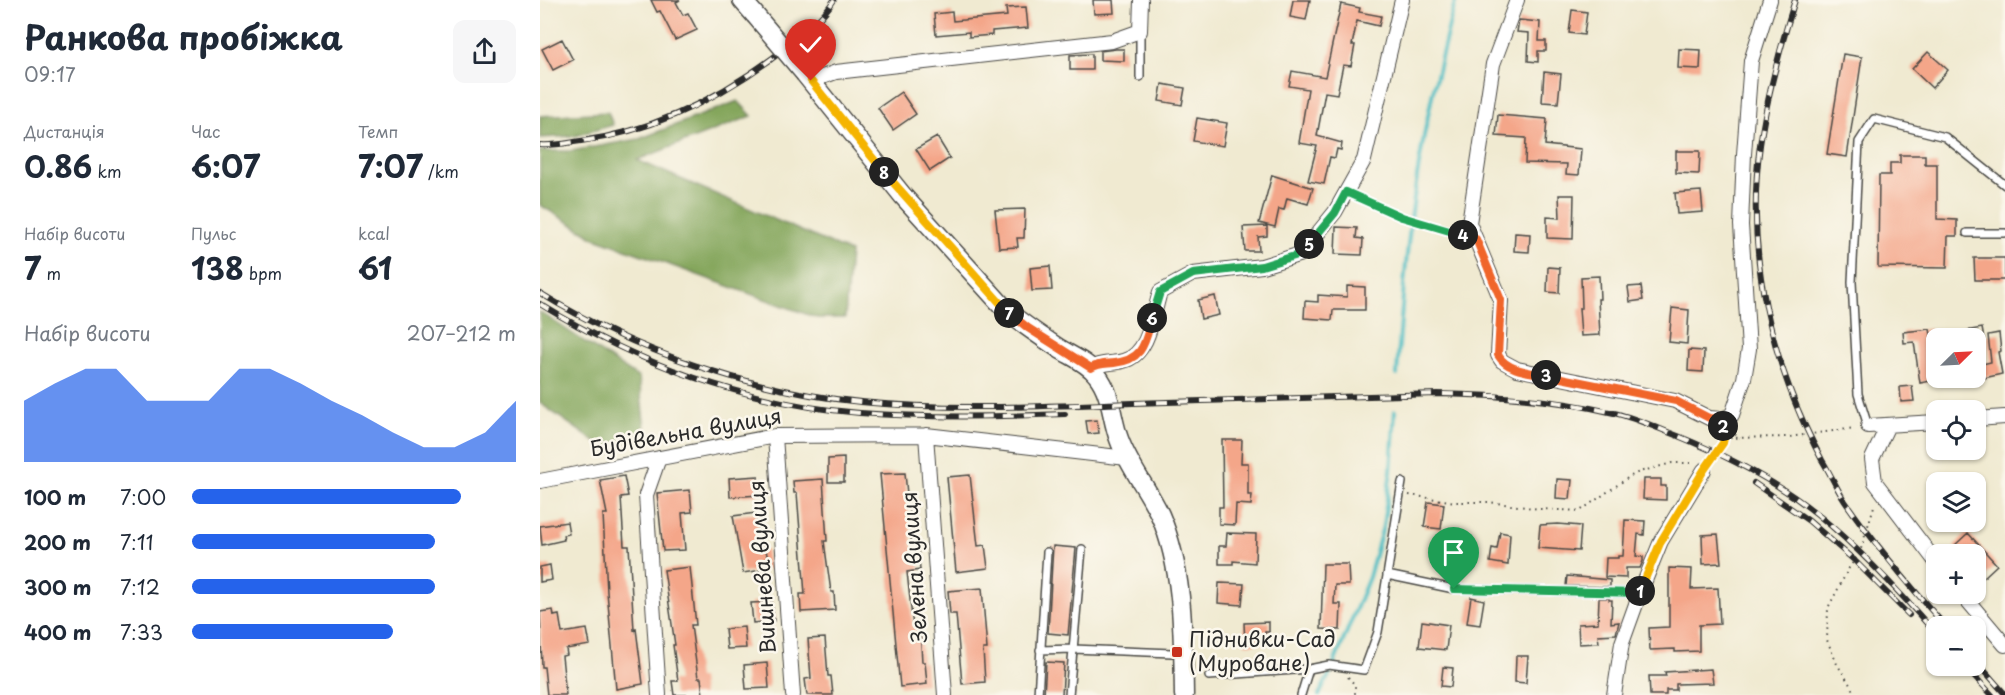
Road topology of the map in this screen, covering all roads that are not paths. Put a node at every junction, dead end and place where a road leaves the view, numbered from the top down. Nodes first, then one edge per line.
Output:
1 (742, 0) edge
2 (1142, 0) edge
3 (1402, 0) edge
4 (1516, 0) edge
5 (1770, 0) edge
6 (1140, 31) junction
7 (1140, 77) dead end
8 (808, 78) junction
9 (2005, 185) edge
10 (1967, 233) dead end
11 (2005, 233) edge
12 (1091, 368) junction
13 (2005, 417) edge
14 (1986, 418) edge
15 (1926, 423) edge
16 (1888, 425) junction
17 (1868, 426) joint
18 (926, 435) junction
19 (775, 436) junction
20 (659, 458) junction
21 (1127, 458) junction
22 (1706, 468) road end
23 (540, 481) edge
24 (1401, 482) dead end
25 (1082, 549) dead end
26 (1926, 549) edge
27 (1047, 552) dead end
28 (1387, 575) junction
29 (1640, 593) junction
30 (1970, 604) edge
31 (2005, 645) edge
32 (1073, 649) junction
33 (1040, 650) junction
34 (1172, 653) dead end
35 (1309, 669) junction
36 (1209, 676) dead end
37 (659, 695) edge
38 (794, 695) edge
39 (945, 695) edge
40 (1038, 695) edge
41 (1069, 695) edge
42 (1184, 695) edge
43 (1301, 695) edge
44 (1614, 695) edge

1 - 8 street, bridge
2 - 6 street
3 - 12 street
4 - 5 street
6 - 7 lane
6 - 8 street
8 - 12 street
9 - 17 lane
10 - 11 lane
12 - 21 street
13 - 14 street
15 - 16 street
16 - 17 street
16 - 26 street
18 - 19 street, Будівельна вулиця
18 - 21 street, Будівельна вулиця
18 - 39 street, Зелена вулиця
19 - 20 street, Будівельна вулиця
19 - 38 street, Вишнева вулиця
20 - 23 street, Будівельна вулиця
20 - 37 street
21 - 42 street
22 - 29 street
24 - 28 lane
25 - 32 lane
27 - 33 lane
28 - 29 lane
28 - 35 lane
29 - 44 street
30 - 31 street
32 - 33 lane
32 - 34 lane
32 - 41 lane
33 - 40 lane
35 - 36 lane
35 - 43 lane

